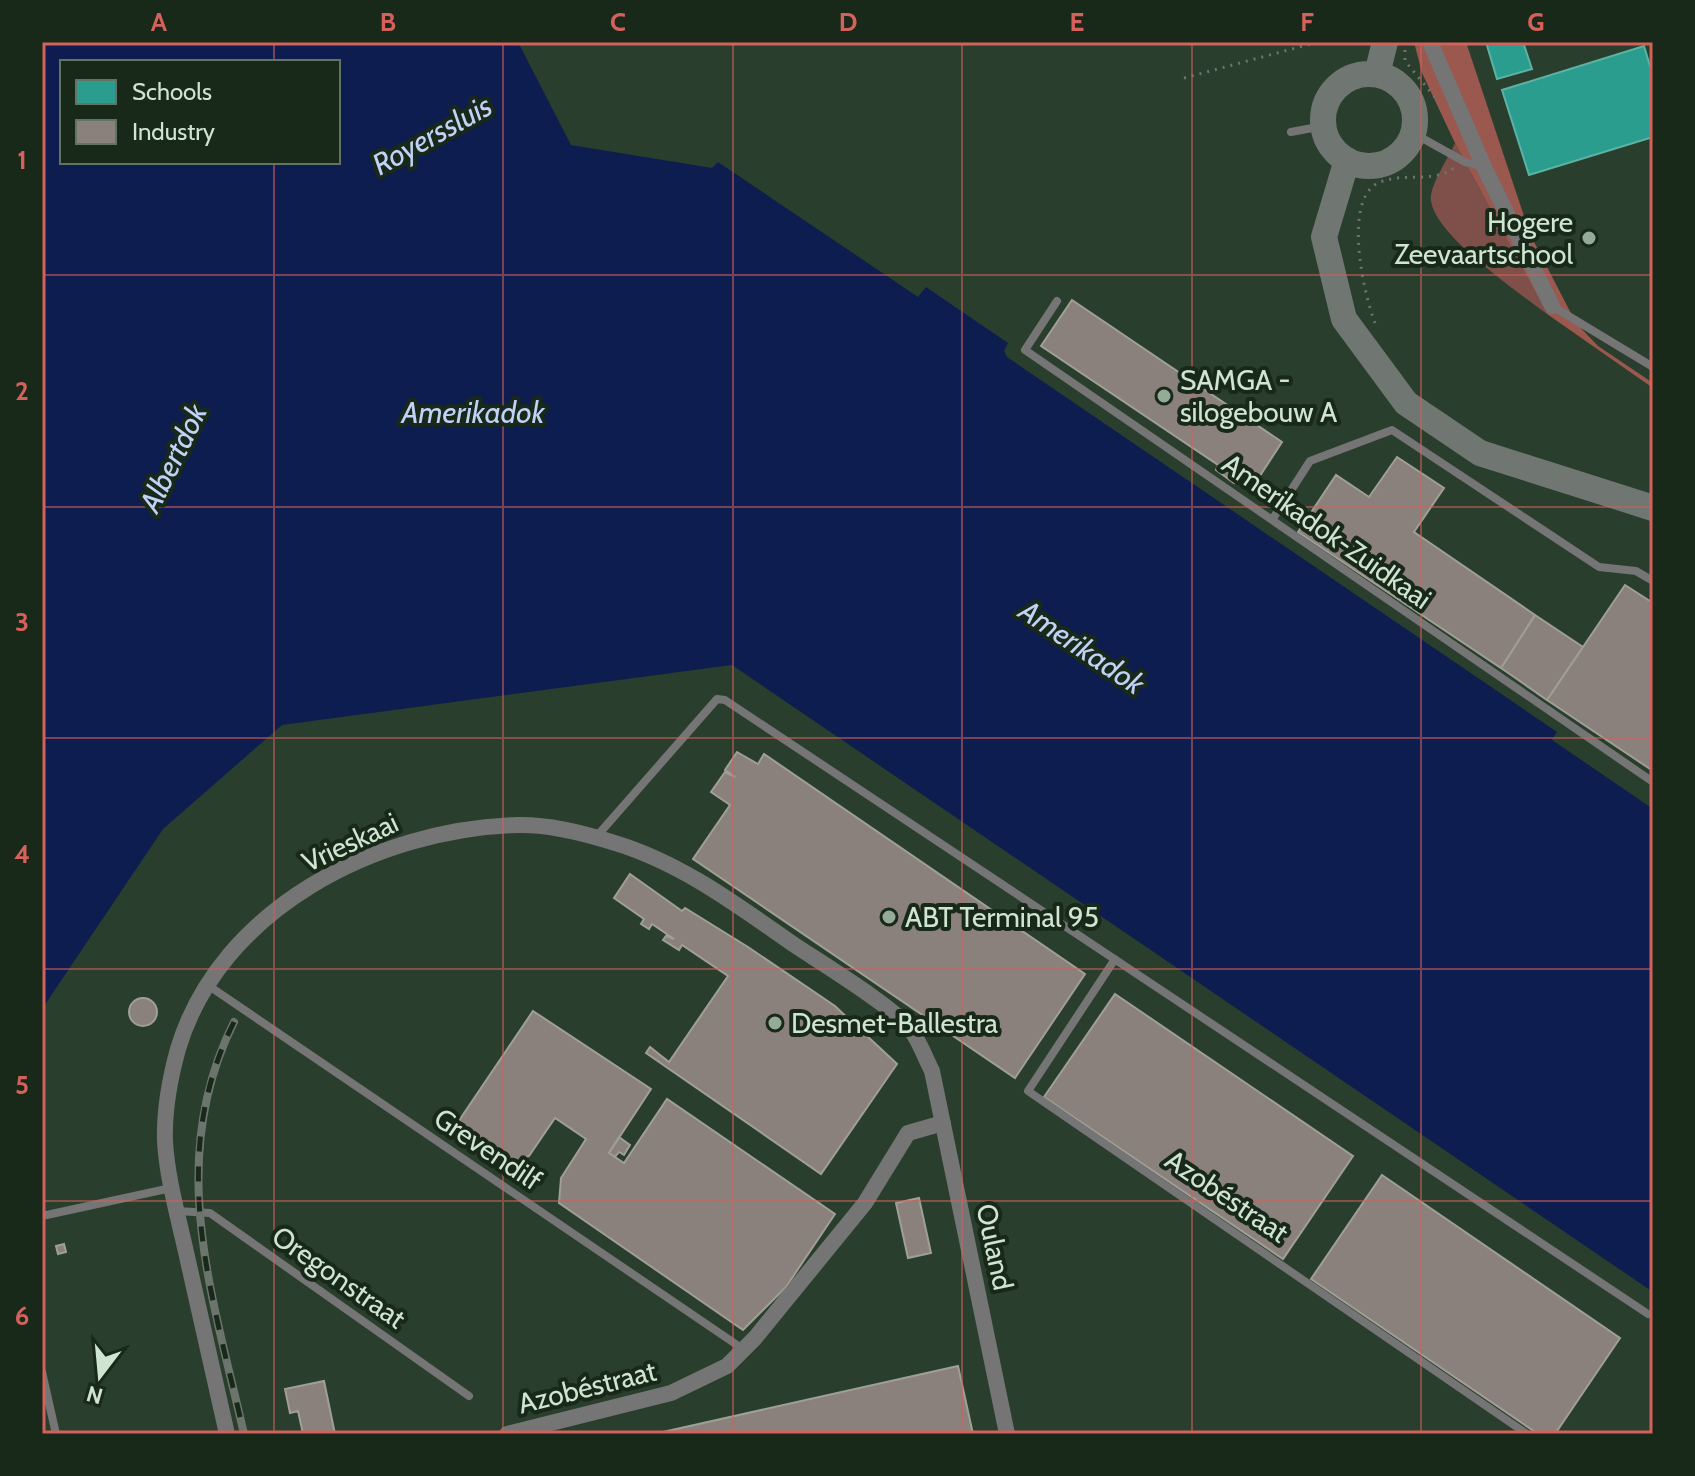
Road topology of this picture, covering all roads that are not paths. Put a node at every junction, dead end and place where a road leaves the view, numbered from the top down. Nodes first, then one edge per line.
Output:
1 (1385, 42) edge
2 (1430, 42) edge
3 (1377, 74) junction
4 (1323, 126) junction
5 (1291, 132) dead end
6 (1413, 133) junction
7 (1347, 160) junction
8 (1484, 167) junction
9 (1057, 301) dead end
10 (1552, 306) joint
11 (1653, 367) edge
12 (1648, 505) edge
13 (1272, 520) junction
14 (1653, 581) edge
15 (1653, 782) edge
16 (596, 838) junction
17 (1115, 959) junction
18 (208, 986) junction
19 (932, 1071) joint
20 (943, 1123) junction
21 (172, 1188) junction
22 (177, 1211) junction
23 (42, 1216) edge
24 (1648, 1314) dead end
25 (744, 1350) junction
26 (42, 1372) edge
27 (469, 1396) dead end
28 (56, 1434) edge
29 (227, 1434) edge
30 (507, 1434) edge
31 (1007, 1434) edge
32 (1527, 1434) edge

1 - 3 main road
2 - 8 street
3 - 4 main road
3 - 6 main road
4 - 5 lane
4 - 7 main road
6 - 7 main road
6 - 8 lane
7 - 12 main road
8 - 10 street
9 - 13 lane, Amerikadok-Zuidkaai
10 - 11 lane
13 - 14 lane
13 - 15 lane, Amerikadok-Zuidkaai
16 - 17 lane
16 - 18 street, Vrieskaai
16 - 19 street, Vrieskaai
17 - 24 lane
17 - 32 lane, Azobéstraat
18 - 21 street, Vrieskaai
18 - 25 lane, Grevendilf
19 - 20 street, Ouland
20 - 25 street, Azobéstraat
20 - 31 street, Ouland
21 - 22 street, Vrieskaai
21 - 23 lane
22 - 27 lane, Oregonstraat
22 - 29 street, Vrieskaai
25 - 30 street, Azobéstraat
26 - 28 lane

